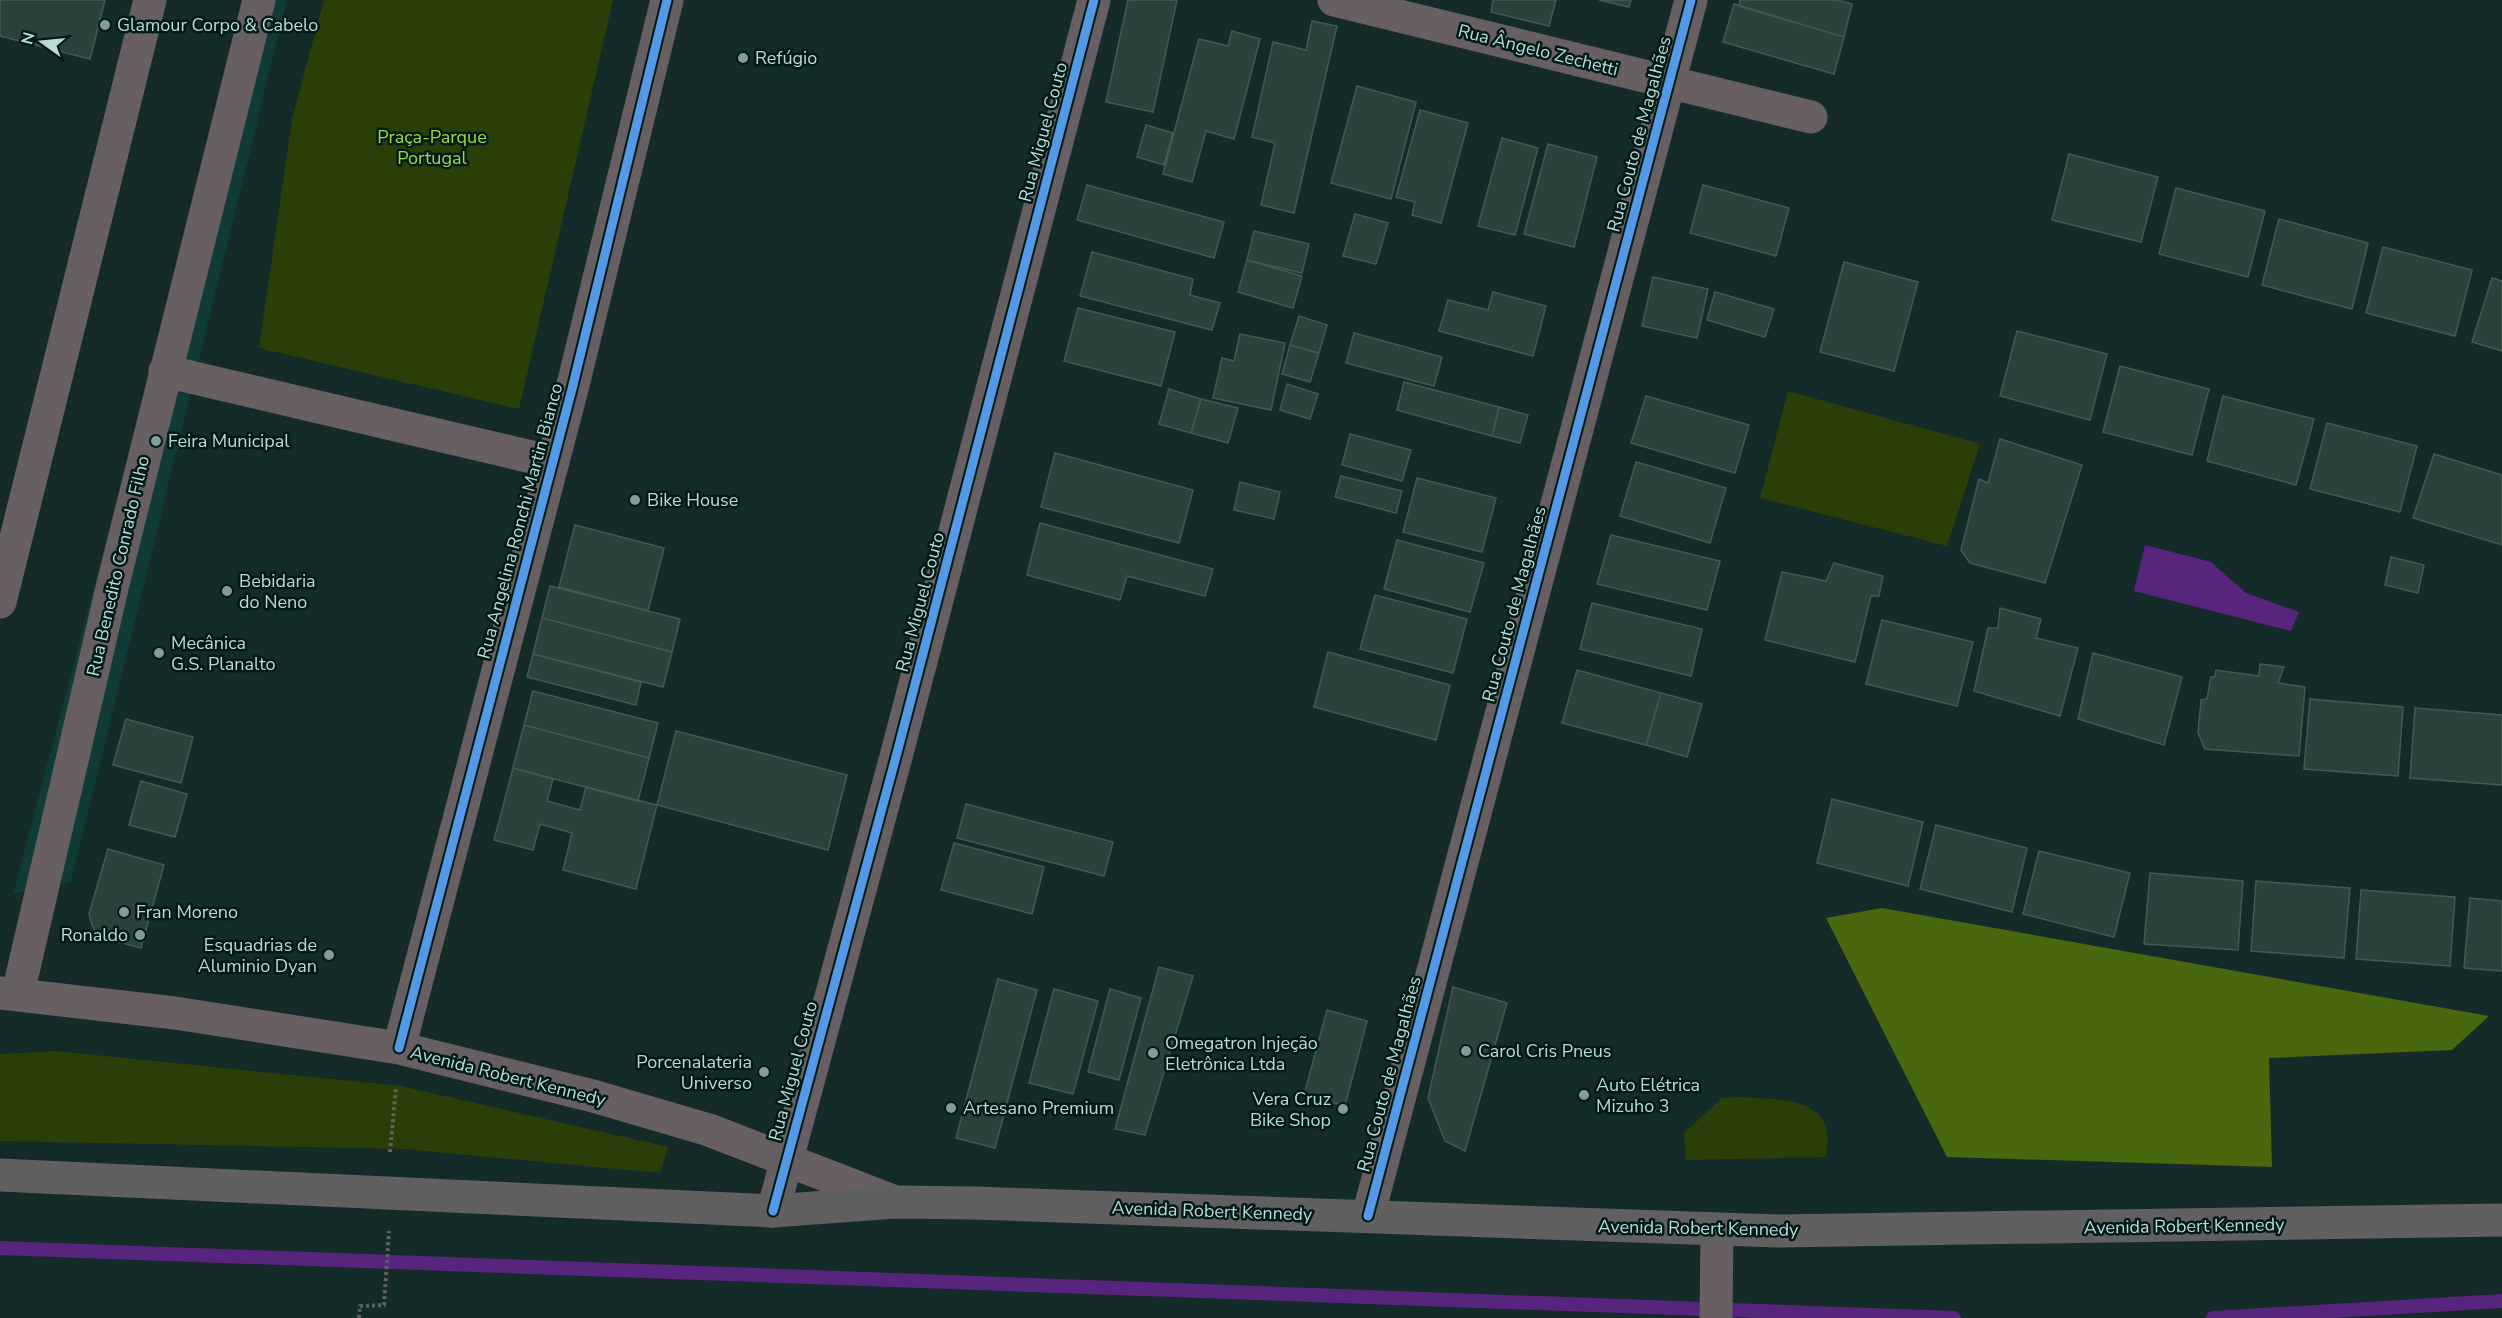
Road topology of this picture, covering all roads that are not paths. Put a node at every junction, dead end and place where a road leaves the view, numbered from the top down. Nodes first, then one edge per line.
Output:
1 (150, 0) edge
2 (259, 0) edge
3 (667, 0) edge
4 (1094, 0) edge
5 (1334, 0) edge
6 (1691, 0) edge
7 (1670, 82) junction
8 (1811, 117) dead end
9 (165, 370) junction
10 (553, 462) junction
11 (0, 602) edge
12 (9, 993) edge
13 (399, 1048) junction
14 (787, 1159) junction
15 (0, 1175) edge
16 (894, 1202) junction
17 (773, 1211) junction
18 (1368, 1216) junction
19 (2502, 1220) edge
20 (1717, 1230) junction
21 (1716, 1318) edge

1 - 11 street
2 - 9 street, Rua Benedito Conrado Filho
3 - 10 street, Rua Angelina Ronchi Martin Bianco
4 - 14 street, Rua Miguel Couto
5 - 7 street, Rua Ângelo Zechetti
6 - 7 street, Rua Couto de Magalhães
7 - 8 street, Rua Ângelo Zechetti
7 - 18 street, Rua Couto de Magalhães
9 - 10 street
9 - 12 street, Rua Benedito Conrado Filho
10 - 13 street, Rua Angelina Ronchi Martin Bianco
12 - 13 street, Avenida Robert Kennedy
13 - 14 street, Avenida Robert Kennedy
14 - 16 street, Avenida Robert Kennedy
14 - 17 street, Rua Miguel Couto
15 - 17 main road, Avenida Robert Kennedy
16 - 17 main road, Avenida Robert Kennedy
16 - 18 main road, Avenida Robert Kennedy
18 - 20 main road, Avenida Robert Kennedy
19 - 20 main road, Avenida Robert Kennedy
20 - 21 street

